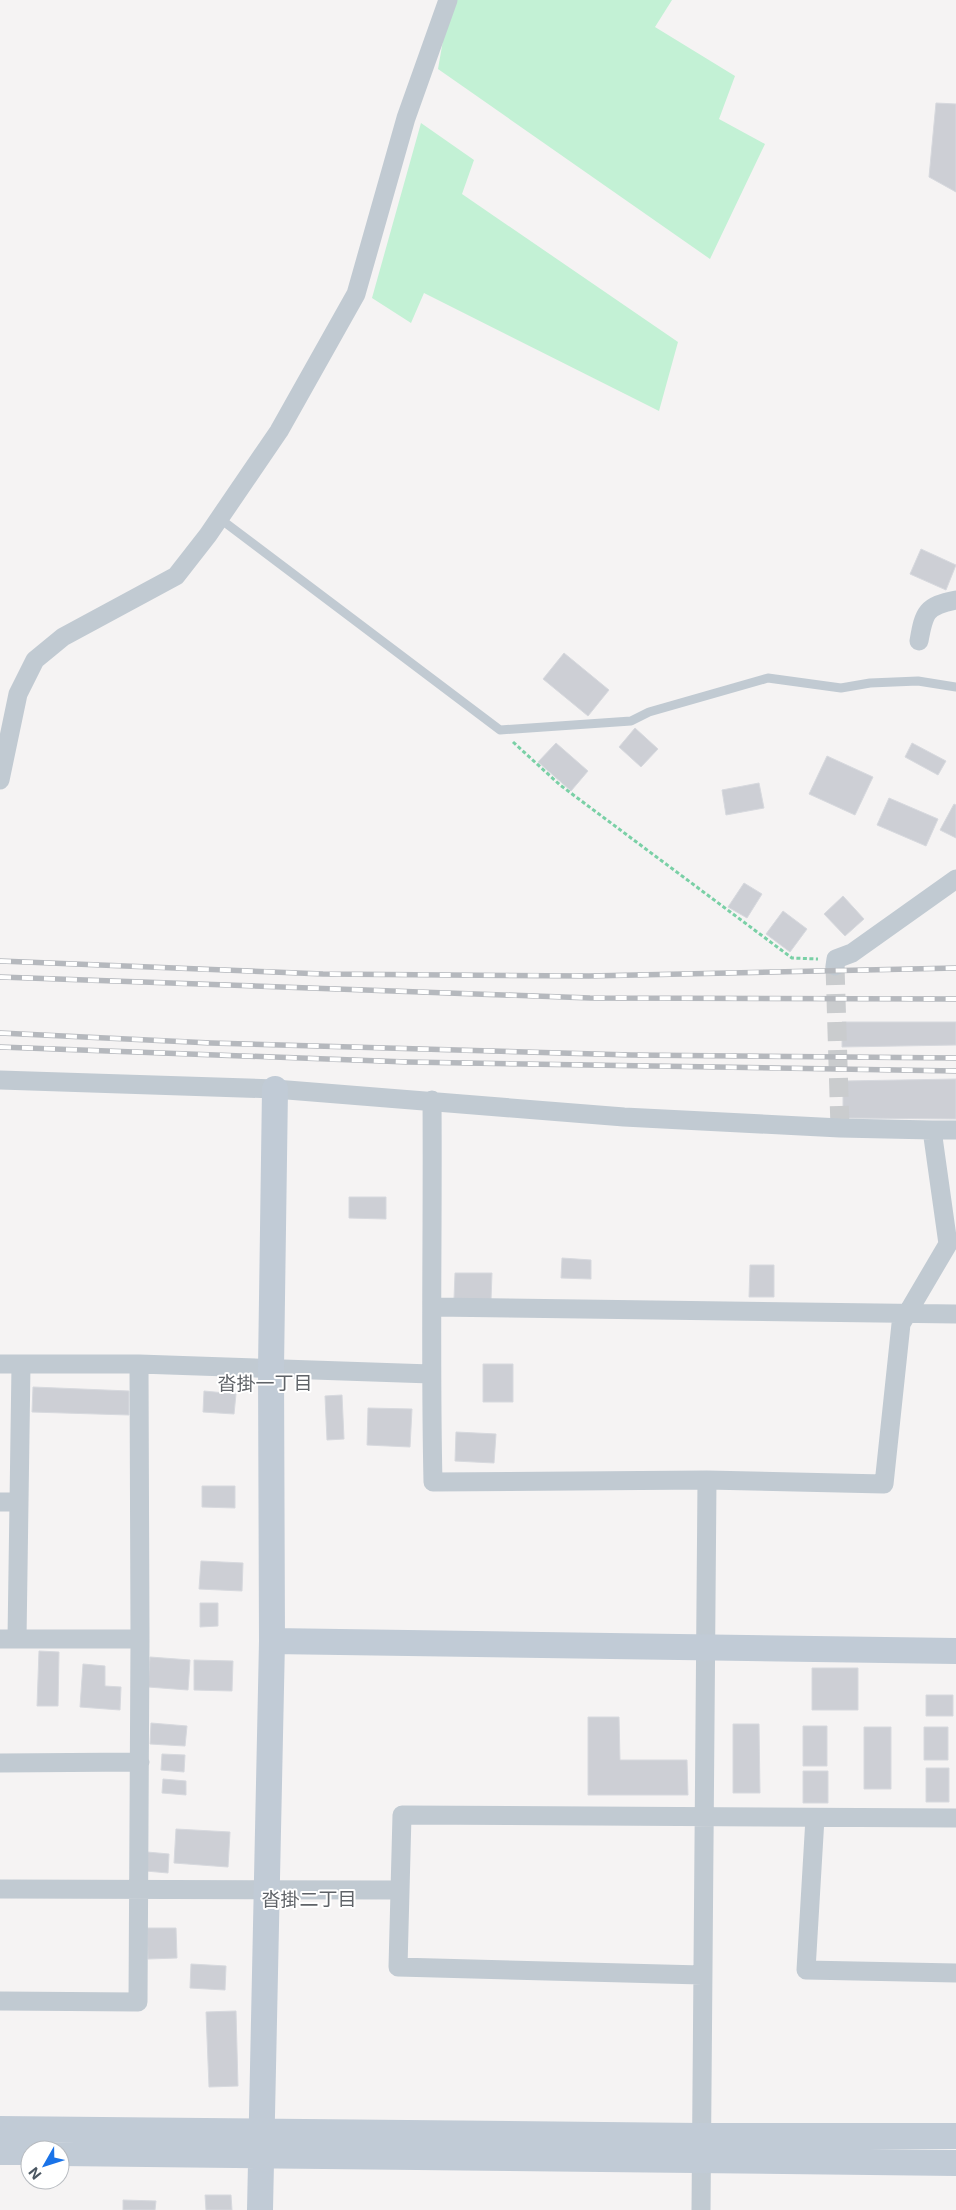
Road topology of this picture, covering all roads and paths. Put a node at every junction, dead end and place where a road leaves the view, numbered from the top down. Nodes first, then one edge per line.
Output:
1 (448, 0) edge
2 (219, 518) junction
3 (956, 600) edge
4 (919, 641) dead end
5 (956, 687) edge
6 (500, 730) junction
7 (0, 780) edge
8 (956, 879) edge
9 (835, 963) joint
10 (0, 1080) edge
11 (275, 1089) junction
12 (432, 1100) junction
13 (932, 1130) junction
14 (956, 1130) edge
15 (433, 1307) junction
16 (956, 1314) edge
17 (907, 1315) junction
18 (0, 1364) edge
19 (21, 1364) junction
20 (139, 1364) junction
21 (271, 1368) junction
22 (430, 1374) junction
23 (707, 1480) junction
24 (0, 1502) edge
25 (19, 1502) junction
26 (8, 1639) edge
27 (140, 1639) junction
28 (272, 1640) junction
29 (706, 1648) junction
30 (956, 1651) edge
31 (140, 1762) junction
32 (0, 1763) edge
33 (704, 1817) junction
34 (815, 1818) junction
35 (956, 1818) edge
36 (0, 1889) edge
37 (139, 1889) junction
38 (266, 1890) junction
39 (400, 1890) junction
40 (956, 1973) edge
41 (702, 1975) junction
42 (0, 2001) edge
43 (0, 2129) edge
44 (261, 2130) junction
45 (956, 2136) edge
46 (701, 2149) junction
47 (0, 2152) edge
48 (20, 2152) edge
49 (70, 2153) edge
50 (261, 2157) junction
51 (956, 2163) edge
52 (260, 2210) edge
53 (701, 2210) edge

1 - 2 street
2 - 6 lane
2 - 7 street
3 - 4 street
5 - 6 lane
6 - 9 path
8 - 9 street
10 - 11 street
11 - 12 street
11 - 21 street
12 - 13 street
12 - 15 street
13 - 14 street
13 - 17 street
15 - 17 street
15 - 22 street
16 - 17 street
17 - 23 street
18 - 19 street
19 - 20 street
19 - 25 street
20 - 21 street
20 - 27 street
21 - 22 street
21 - 28 street
22 - 23 street
23 - 29 street
24 - 25 street
25 - 26 street
26 - 27 street
27 - 31 street
28 - 29 street
28 - 38 street
29 - 30 street
29 - 33 street
31 - 32 street
31 - 37 street
33 - 34 street
33 - 39 street
33 - 41 street
34 - 35 street
34 - 40 street
36 - 37 street
37 - 38 street
37 - 42 street
38 - 39 street
38 - 44 street
39 - 41 street
41 - 46 street
43 - 44 street
44 - 46 street
44 - 50 street
45 - 46 street
46 - 50 street
46 - 51 street
46 - 53 street
47 - 48 street
49 - 50 street
50 - 52 street

